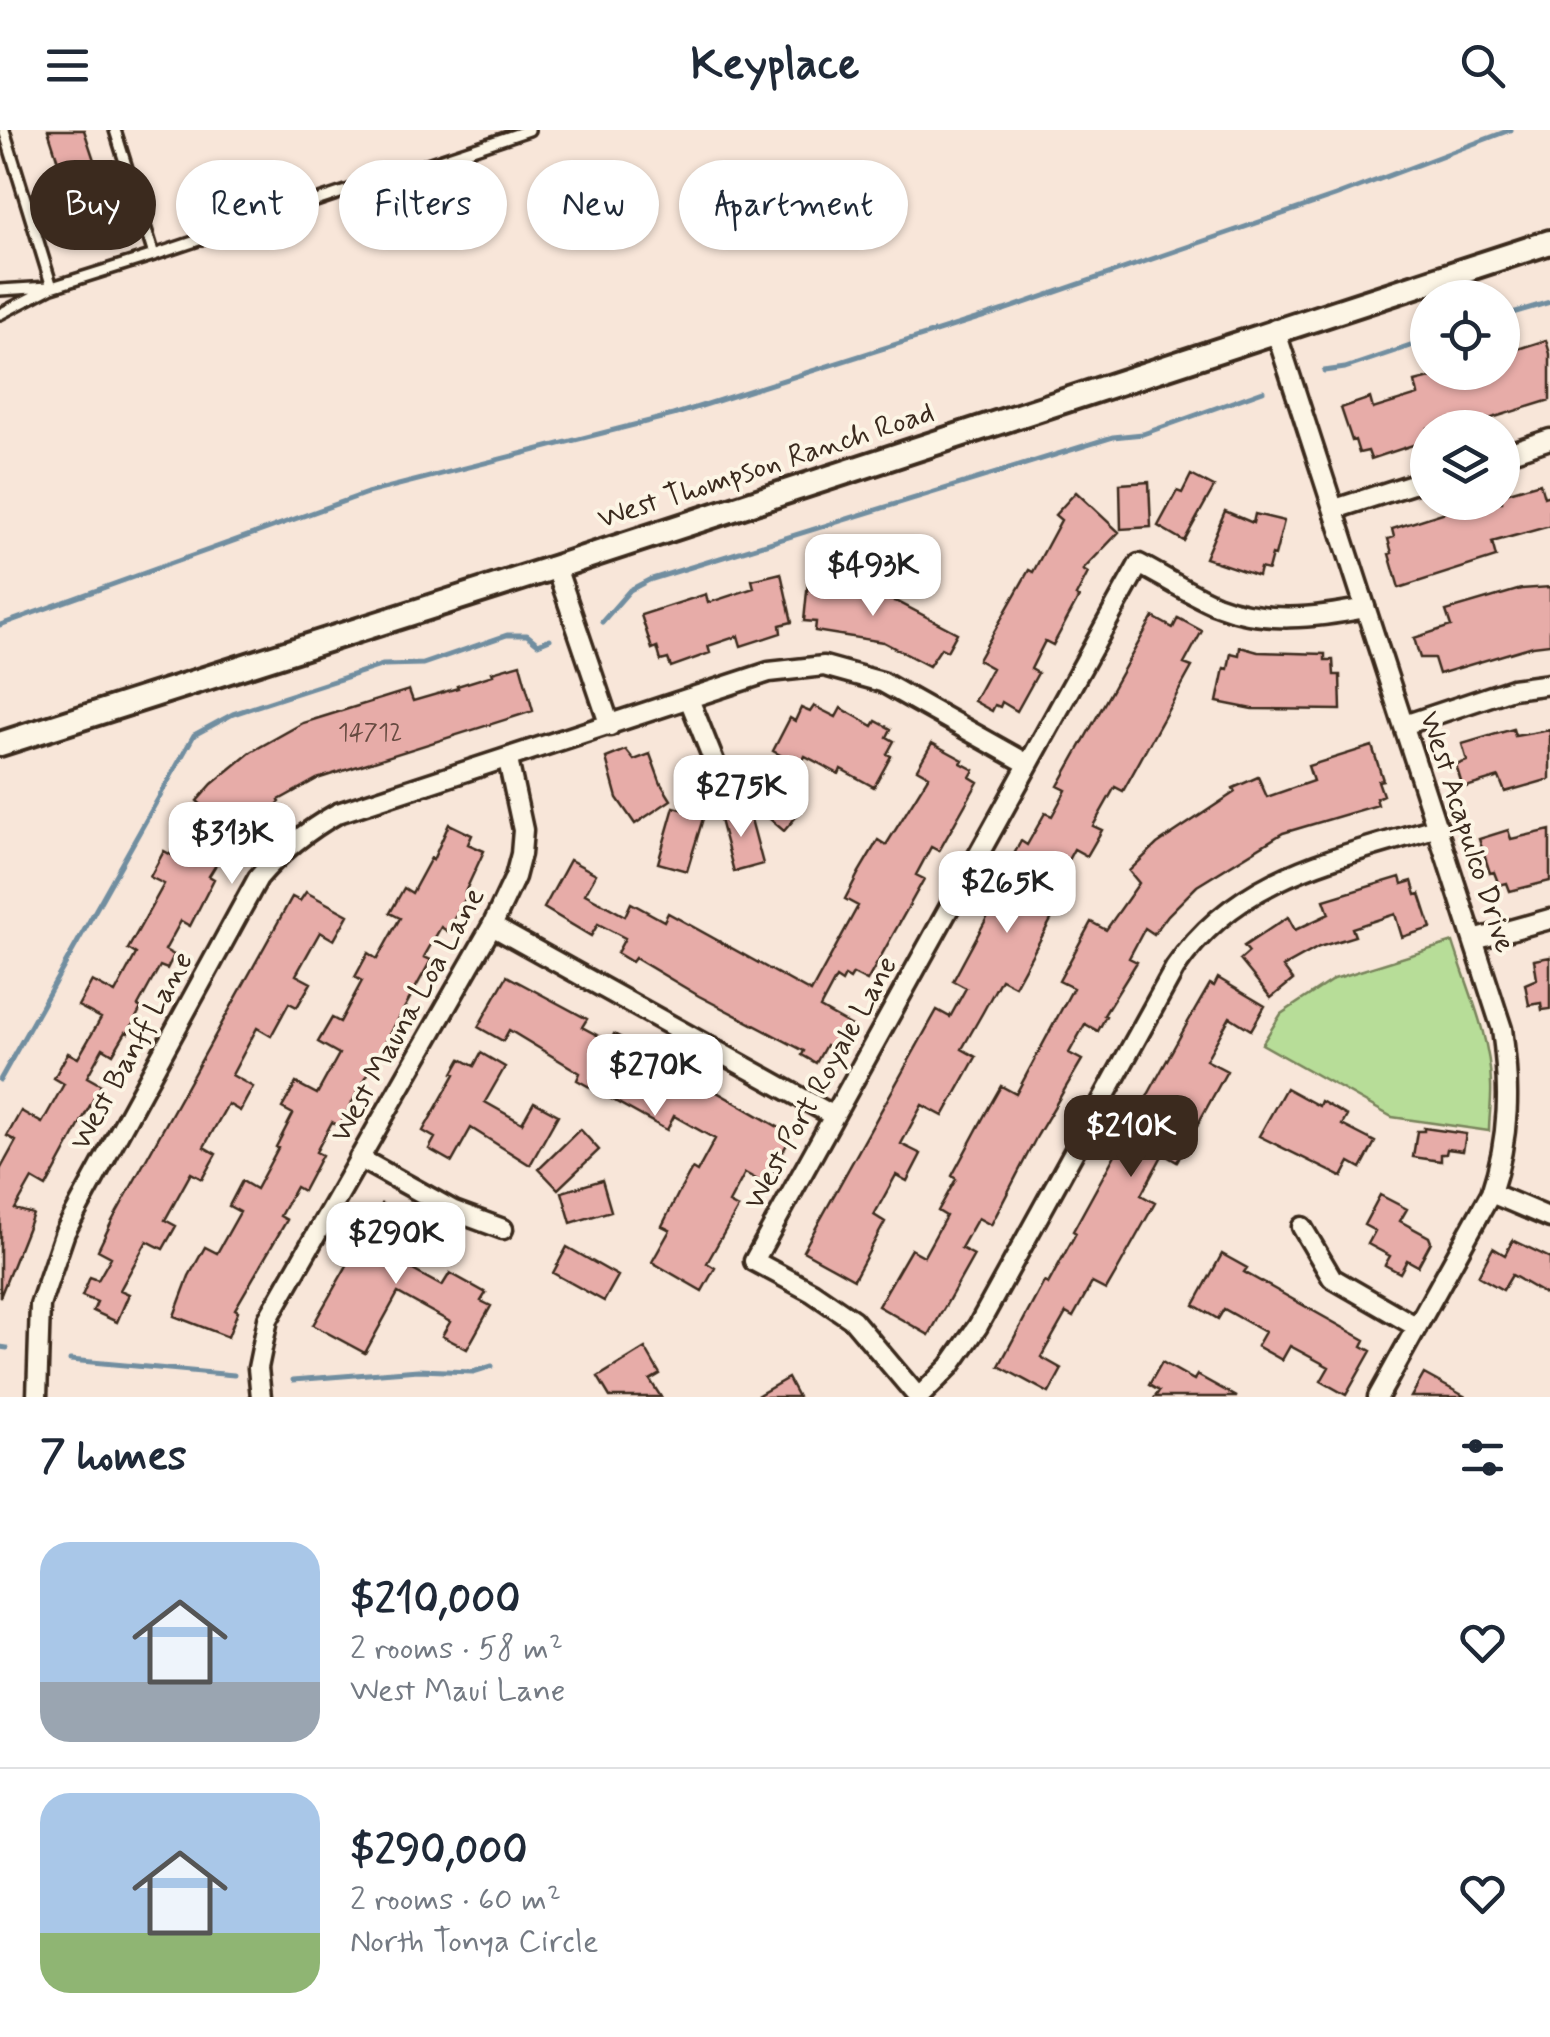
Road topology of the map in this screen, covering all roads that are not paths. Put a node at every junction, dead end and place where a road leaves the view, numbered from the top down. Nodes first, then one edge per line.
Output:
1 (4, 130) edge
2 (114, 130) edge
3 (530, 130) edge
4 (1550, 242) edge
5 (154, 255) junction
6 (52, 286) junction
7 (0, 290) edge
8 (0, 314) edge
9 (1275, 329) junction
10 (1550, 439) edge
11 (1520, 449) edge
12 (1410, 485) edge
13 (1335, 509) junction
14 (556, 567) junction
15 (1365, 608) junction
16 (1550, 684) edge
17 (689, 699) junction
18 (1404, 725) junction
19 (610, 726) junction
20 (0, 744) edge
21 (508, 760) junction
22 (714, 764) dead end
23 (1028, 764) junction
24 (1438, 827) junction
25 (1550, 919) edge
26 (492, 926) junction
27 (1474, 940) junction
28 (834, 1116) junction
29 (359, 1158) junction
30 (1491, 1193) junction
31 (1550, 1218) edge
32 (1302, 1227) dead end
33 (503, 1229) dead end
34 (1417, 1327) junction
35 (36, 1397) edge
36 (261, 1397) edge
37 (919, 1397) edge
38 (1378, 1397) edge

1 - 6 lane
2 - 5 lane
3 - 5 lane
4 - 9 main road, West Thompson Ranch Road
5 - 6 lane
6 - 7 lane
6 - 8 lane
9 - 13 street, West Acapulco Drive
9 - 14 main road, West Thompson Ranch Road
10 - 11 street
12 - 13 street
13 - 15 street, West Acapulco Drive
14 - 19 street
14 - 20 main road, West Thompson Ranch Road
15 - 18 street, West Acapulco Drive
15 - 23 street, West Port Royale Lane
16 - 18 street
17 - 19 street, West Banff Lane
17 - 22 street
17 - 23 street, West Banff Lane
18 - 24 street, West Acapulco Drive
19 - 21 street, West Banff Lane
21 - 26 street, West Mauna Loa Lane
21 - 35 street, West Banff Lane
23 - 28 street, West Port Royale Lane
24 - 27 street, West Acapulco Drive
24 - 37 street
25 - 27 street
26 - 28 street
26 - 29 street, West Mauna Loa Lane
27 - 30 street, West Acapulco Drive
28 - 37 street, West Port Royale Lane
29 - 33 street
29 - 36 street, West Mauna Loa Lane
30 - 31 street
30 - 34 street, West Acapulco Drive
32 - 34 street
34 - 38 street, West Acapulco Drive

